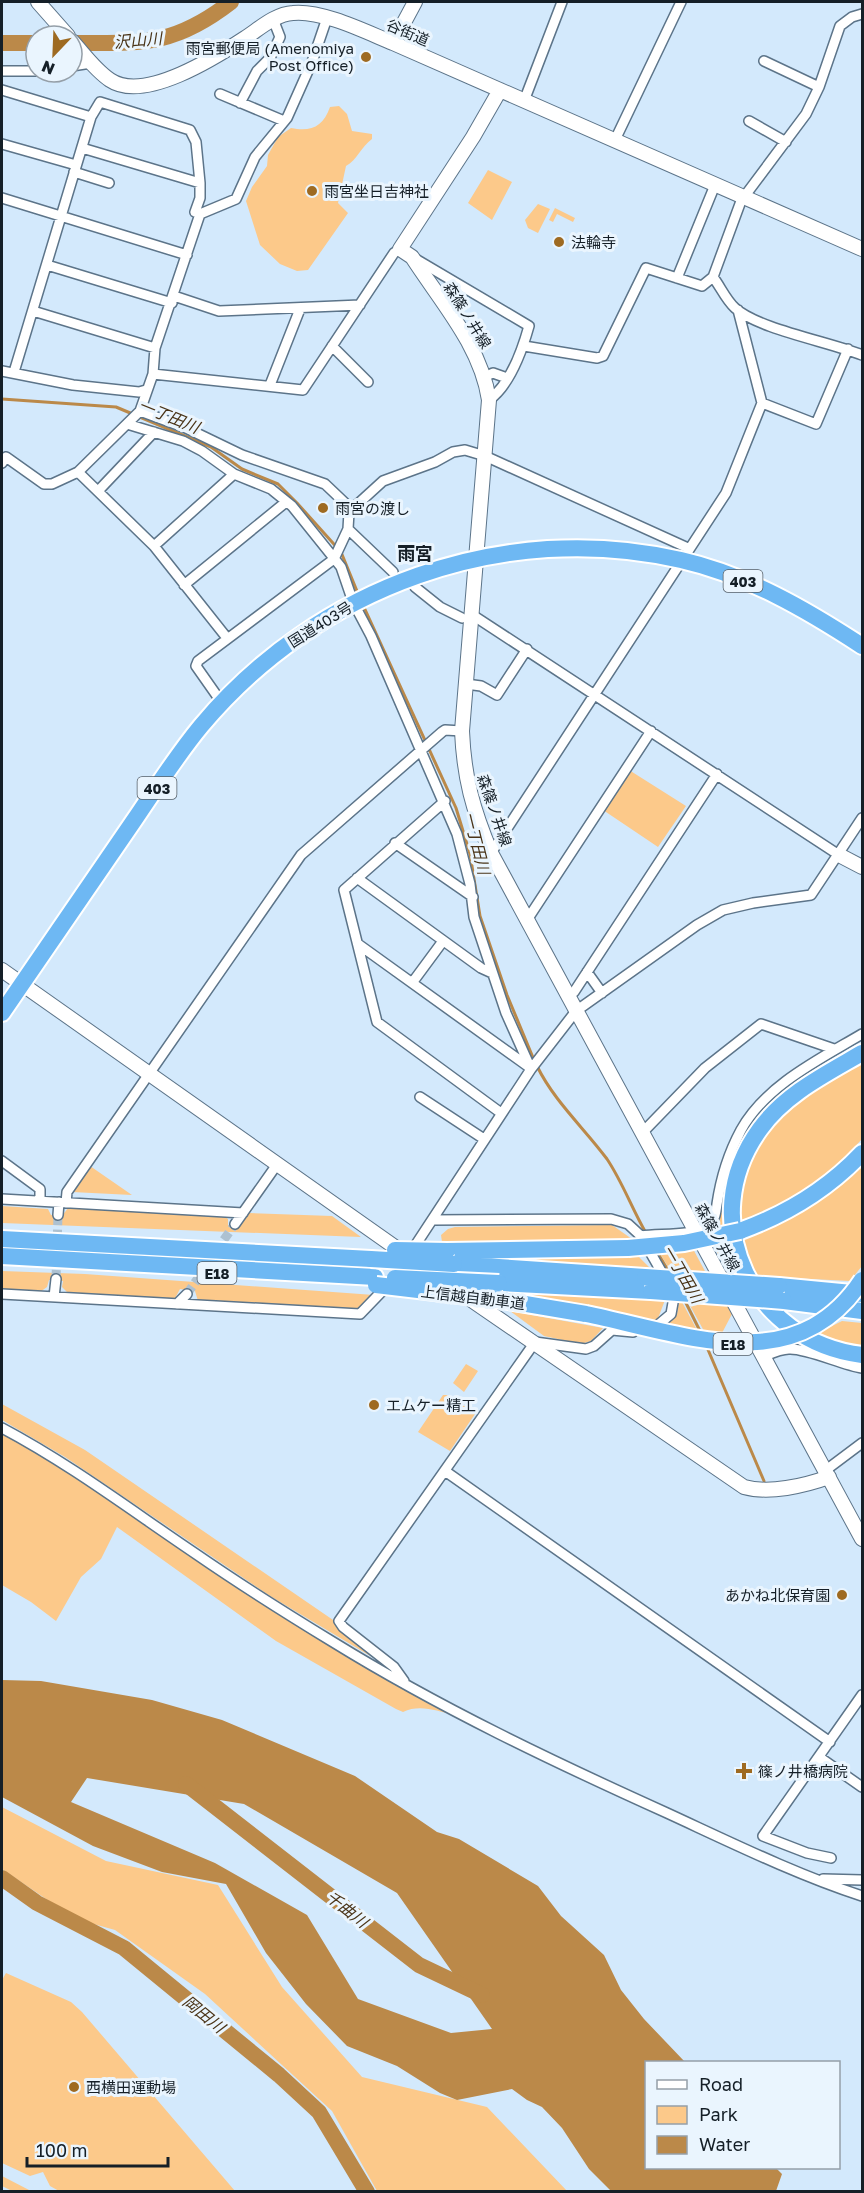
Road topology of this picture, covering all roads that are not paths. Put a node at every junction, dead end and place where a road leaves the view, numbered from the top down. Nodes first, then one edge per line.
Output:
1 (38, 2) edge
2 (415, 2) edge
3 (562, 2) edge
4 (681, 2) edge
5 (862, 14) edge
6 (327, 18) junction
7 (273, 19) junction
8 (57, 24) edge
9 (393, 43) junction
10 (84, 55) edge
11 (88, 60) junction
12 (764, 61) dead end
13 (84, 62) edge
14 (2, 71) edge
15 (24, 71) edge
16 (819, 87) junction
17 (2, 90) edge
18 (500, 90) junction
19 (220, 94) dead end
20 (524, 101) junction
21 (240, 103) junction
22 (91, 117) junction
23 (284, 121) junction
24 (749, 121) dead end
25 (615, 140) junction
26 (786, 142) junction
27 (2, 144) edge
28 (82, 148) junction
29 (75, 169) junction
30 (108, 183) dead end
31 (200, 183) junction
32 (715, 185) junction
33 (744, 196) junction
34 (2, 198) edge
35 (200, 214) junction
36 (61, 216) junction
37 (862, 249) edge
38 (406, 253) junction
39 (187, 255) junction
40 (47, 265) junction
41 (713, 277) junction
42 (677, 278) junction
43 (173, 299) junction
44 (360, 305) junction
45 (300, 309) junction
46 (738, 310) junction
47 (33, 311) junction
48 (332, 346) junction
49 (524, 346) junction
50 (156, 348) junction
51 (848, 350) junction
52 (862, 356) edge
53 (2, 371) edge
54 (14, 372) junction
55 (153, 374) junction
56 (484, 377) junction
57 (507, 378) junction
58 (368, 382) dead end
59 (270, 385) junction
60 (146, 390) junction
61 (489, 400) junction
62 (762, 402) junction
63 (134, 417) junction
64 (154, 432) junction
65 (484, 456) junction
66 (2, 463) edge
67 (78, 472) junction
68 (234, 474) junction
69 (99, 490) junction
70 (286, 502) junction
71 (349, 512) junction
72 (348, 529) junction
73 (154, 546) junction
74 (338, 553) junction
75 (684, 554) junction
76 (476, 558) junction
77 (393, 572) dead end
78 (184, 585) junction
79 (415, 587) dead end
80 (358, 600) junction
81 (801, 608) junction
82 (467, 616) junction
83 (227, 638) junction
84 (862, 646) edge
85 (527, 649) junction
86 (862, 654) edge
87 (466, 684) junction
88 (594, 693) junction
89 (222, 703) junction
90 (462, 731) junction
91 (651, 731) junction
92 (424, 747) junction
93 (717, 774) junction
94 (445, 801) junction
95 (862, 818) edge
96 (395, 843) junction
97 (491, 854) junction
98 (839, 855) junction
99 (862, 867) edge
100 (357, 878) junction
101 (472, 897) junction
102 (527, 920) junction
103 (443, 941) junction
104 (357, 944) junction
105 (2, 970) edge
106 (587, 972) junction
107 (492, 973) junction
108 (22, 984) junction
109 (412, 984) junction
110 (574, 992) dead end
111 (602, 993) junction
112 (576, 1011) junction
113 (2, 1012) edge
114 (862, 1034) edge
115 (834, 1049) junction
116 (862, 1053) edge
117 (534, 1066) junction
118 (150, 1073) junction
119 (420, 1097) dead end
120 (501, 1113) junction
121 (642, 1133) junction
122 (484, 1139) junction
123 (862, 1153) edge
124 (2, 1161) edge
125 (279, 1163) junction
126 (2, 1199) edge
127 (40, 1201) junction
128 (62, 1202) junction
129 (243, 1213) junction
130 (57, 1215) tunnel mouth
131 (432, 1220) junction
132 (235, 1224) tunnel mouth
133 (696, 1230) junction
134 (646, 1236) junction
135 (2, 1239) edge
136 (2, 1256) edge
137 (451, 1257) junction
138 (407, 1258) junction
139 (56, 1279) tunnel mouth
140 (862, 1280) edge
141 (376, 1281) junction
142 (648, 1284) junction
143 (2, 1294) edge
144 (187, 1294) tunnel mouth
145 (781, 1294) junction
146 (862, 1294) edge
147 (54, 1297) junction
148 (816, 1297) junction
149 (177, 1304) junction
150 (862, 1310) edge
151 (535, 1342) junction
152 (862, 1355) edge
153 (765, 1356) junction
154 (862, 1368) edge
155 (2, 1428) edge
156 (862, 1443) edge
157 (446, 1471) junction
158 (827, 1473) junction
159 (862, 1539) edge
160 (405, 1683) junction
161 (862, 1695) edge
162 (830, 1742) junction
163 (819, 1757) junction
164 (862, 1787) edge
165 (831, 1858) dead end
166 (821, 1879) junction
167 (862, 1880) edge
168 (862, 1896) edge

1 - 8 street
2 - 9 street
3 - 20 street
4 - 25 street
5 - 16 street
6 - 7 street, 谷街道
6 - 9 street, 谷街道
6 - 23 street
7 - 11 street, 谷街道
7 - 21 street
9 - 18 street, 谷街道
10 - 11 street, 谷街道
11 - 13 street
12 - 16 street
14 - 15 street
16 - 26 street
17 - 22 street
18 - 20 street, 谷街道
18 - 38 street
19 - 21 street
20 - 25 street, 谷街道
21 - 23 street
22 - 28 street
22 - 31 street
23 - 35 street
24 - 26 street
25 - 32 street, 谷街道
26 - 33 street
27 - 29 street
28 - 29 street
28 - 31 street
29 - 30 street
29 - 36 street
31 - 35 street
32 - 33 street, 谷街道
32 - 42 street
33 - 37 street, 谷街道
33 - 41 street
34 - 36 street
35 - 39 street
36 - 39 street
36 - 40 street
38 - 44 street
38 - 49 street
38 - 56 street, 森篠ノ井線
39 - 43 street
40 - 43 street
40 - 47 street
41 - 42 street
41 - 46 street
42 - 49 street
43 - 45 street
43 - 50 street
44 - 45 street
44 - 48 street
45 - 59 street
46 - 51 street
46 - 62 street
47 - 50 street
47 - 54 street
48 - 58 street
48 - 59 street
49 - 57 street
50 - 55 street
51 - 52 street
51 - 62 street
53 - 54 street
54 - 60 street
55 - 59 street
55 - 60 street
56 - 57 street
56 - 61 street, 森篠ノ井線
57 - 61 street
60 - 63 street
61 - 65 street, 森篠ノ井線
62 - 75 street
63 - 64 street
63 - 67 street
63 - 71 street
64 - 68 street
64 - 69 street
65 - 71 street
65 - 75 street
65 - 76 street, 森篠ノ井線
66 - 67 street
67 - 69 street
68 - 70 street
68 - 73 street
69 - 73 street
70 - 74 street
70 - 78 street
71 - 72 street
72 - 74 street
72 - 77 street
73 - 78 street
74 - 80 street
74 - 83 street
75 - 76 highway, 国道403号 / 403
75 - 81 highway, 国道403号 / 403
75 - 88 street
76 - 80 highway, 国道403号 / 403
76 - 82 street, 森篠ノ井線
78 - 83 street
79 - 82 street
80 - 89 highway, 国道403号 / 403
80 - 92 street
81 - 84 highway, 国道403号 / 403
81 - 86 highway, 国道403号
82 - 85 street
82 - 87 street, 森篠ノ井線
83 - 89 street
85 - 87 street
85 - 88 street
87 - 90 street, 森篠ノ井線
88 - 91 street
88 - 97 street
89 - 108 highway, 国道403号 / 403
90 - 92 street
90 - 97 street, 森篠ノ井線
91 - 93 street
91 - 102 street
92 - 94 street
92 - 118 street
93 - 98 street
93 - 106 street
94 - 96 street
94 - 101 street
95 - 98 street
96 - 100 street
96 - 101 street
97 - 102 street, 森篠ノ井線
98 - 99 street
98 - 111 street
100 - 103 street
100 - 104 street
101 - 107 street
102 - 112 street, 森篠ノ井線
103 - 107 street
103 - 109 street
104 - 109 street
104 - 120 street
105 - 108 street
106 - 110 street
106 - 111 street
107 - 117 street
108 - 113 highway, 国道403号 / 403
108 - 118 street
109 - 117 street
111 - 112 street
112 - 117 street
112 - 121 street, 森篠ノ井線
114 - 115 street
115 - 121 street
115 - 133 street
116 - 152 highway
117 - 120 street
118 - 125 street
118 - 128 street
119 - 122 street
120 - 122 street
121 - 133 street, 森篠ノ井線
122 - 131 street
123 - 137 highway, 上信越自動車道 / E18, bridge
124 - 127 street
125 - 129 street
125 - 138 street
126 - 127 street
127 - 128 street
128 - 129 street
128 - 130 street
129 - 132 street
131 - 134 street
131 - 138 street
133 - 134 street
133 - 153 street, 森篠ノ井線
134 - 151 street
135 - 137 highway, 上信越自動車道 / E18, bridge
136 - 141 highway, 上信越自動車道 / E18
137 - 142 highway, 上信越自動車道 / E18
138 - 149 street
138 - 151 street
139 - 147 street
140 - 141 highway, 上信越自動車道 / E18, bridge
141 - 142 highway, 上信越自動車道 / E18, bridge
142 - 145 highway, 上信越自動車道 / E18, bridge
143 - 147 street
144 - 149 street
145 - 148 highway, 上信越自動車道 / E18
145 - 150 highway
146 - 148 highway
147 - 149 street
148 - 150 highway
151 - 157 street
151 - 158 street
153 - 154 street
153 - 158 street, 森篠ノ井線
155 - 160 street
156 - 158 street
157 - 160 street
157 - 162 street
158 - 159 street, 森篠ノ井線
160 - 166 street
161 - 162 street
162 - 163 street
163 - 164 street
163 - 165 street
166 - 167 street
166 - 168 street

